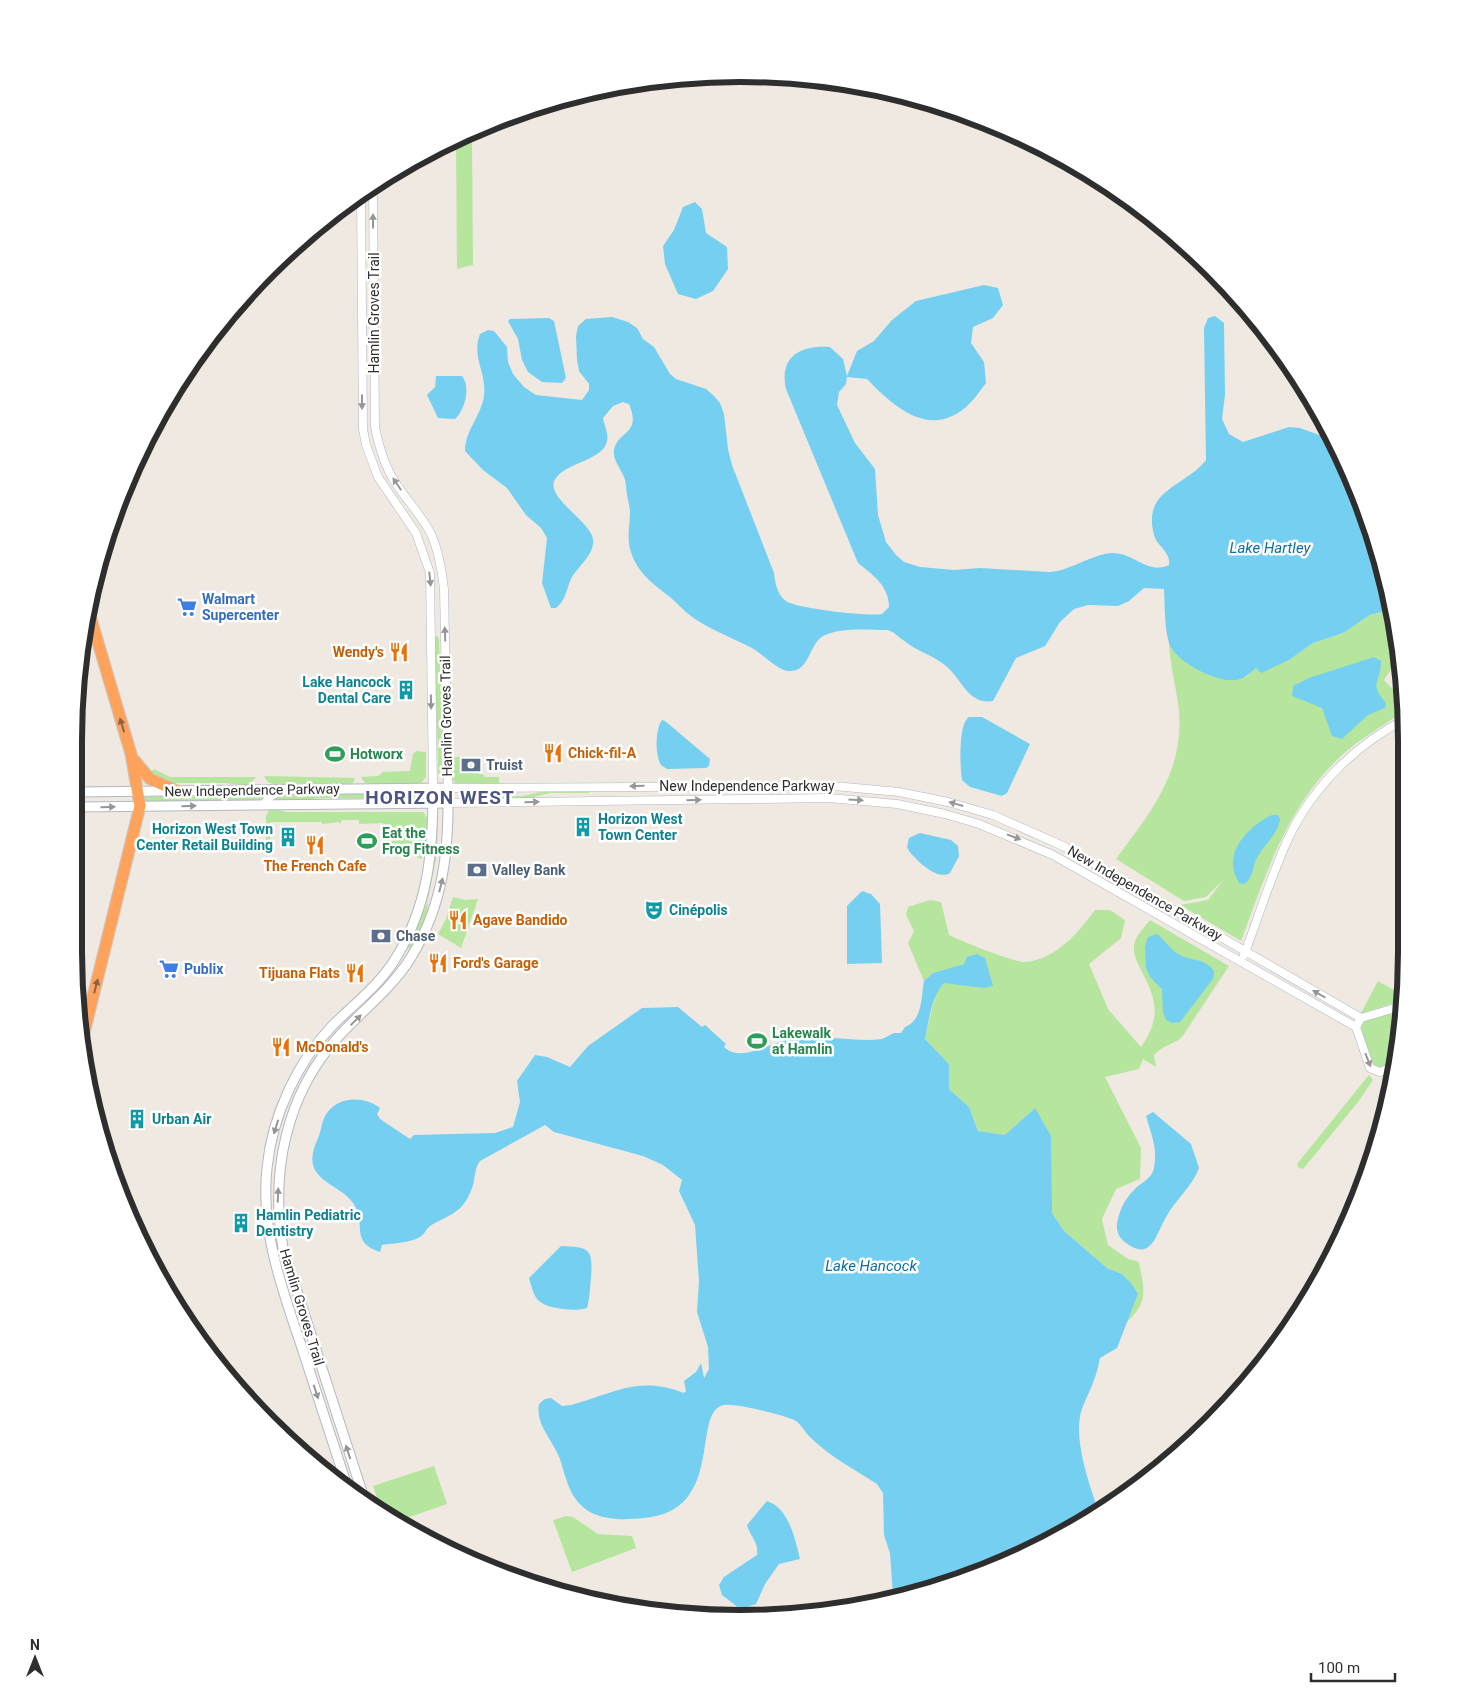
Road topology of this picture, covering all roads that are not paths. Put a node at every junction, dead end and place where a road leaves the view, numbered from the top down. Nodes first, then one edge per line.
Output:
1 (373, 194) edge
2 (361, 203) edge
3 (93, 625) edge
4 (1398, 725) edge
5 (131, 754) junction
6 (432, 788) junction
7 (448, 788) junction
8 (286, 790) junction
9 (82, 792) edge
10 (138, 792) junction
11 (177, 792) junction
12 (433, 803) junction
13 (448, 803) junction
14 (263, 805) junction
15 (140, 806) junction
16 (82, 807) edge
17 (1245, 951) junction
18 (1241, 962) junction
19 (1396, 1008) edge
20 (1361, 1018) junction
21 (87, 1023) edge
22 (1356, 1027) junction
23 (1388, 1069) edge
24 (345, 1478) edge
25 (362, 1490) edge

7 -> 1 street, Hamlin Groves Trail
2 -> 6 street, Hamlin Groves Trail
5 -> 3 highway
4 - 17 street
5 - 10 highway
5 - 11 highway
6 - 7 main road, New Independence Parkway
6 - 8 main road, New Independence Parkway
6 - 12 main road, Hamlin Groves Trail
7 - 13 main road, Hamlin Groves Trail
17 -> 7 street, New Independence Parkway
8 - 11 main road, New Independence Parkway
8 - 14 street
9 - 10 main road, New Independence Parkway
10 - 11 main road, New Independence Parkway
10 - 15 highway
12 - 13 main road, New Independence Parkway
12 - 14 main road, New Independence Parkway
12 -> 24 main road, Hamlin Groves Trail
13 -> 18 street, New Independence Parkway
25 -> 13 main road, Hamlin Groves Trail
15 -> 14 main road, New Independence Parkway
16 -> 15 main road, New Independence Parkway
21 -> 15 highway
17 - 18 street
20 -> 17 street, New Independence Parkway
18 - 22 street, New Independence Parkway
19 - 20 street
20 - 22 street
22 -> 23 street

